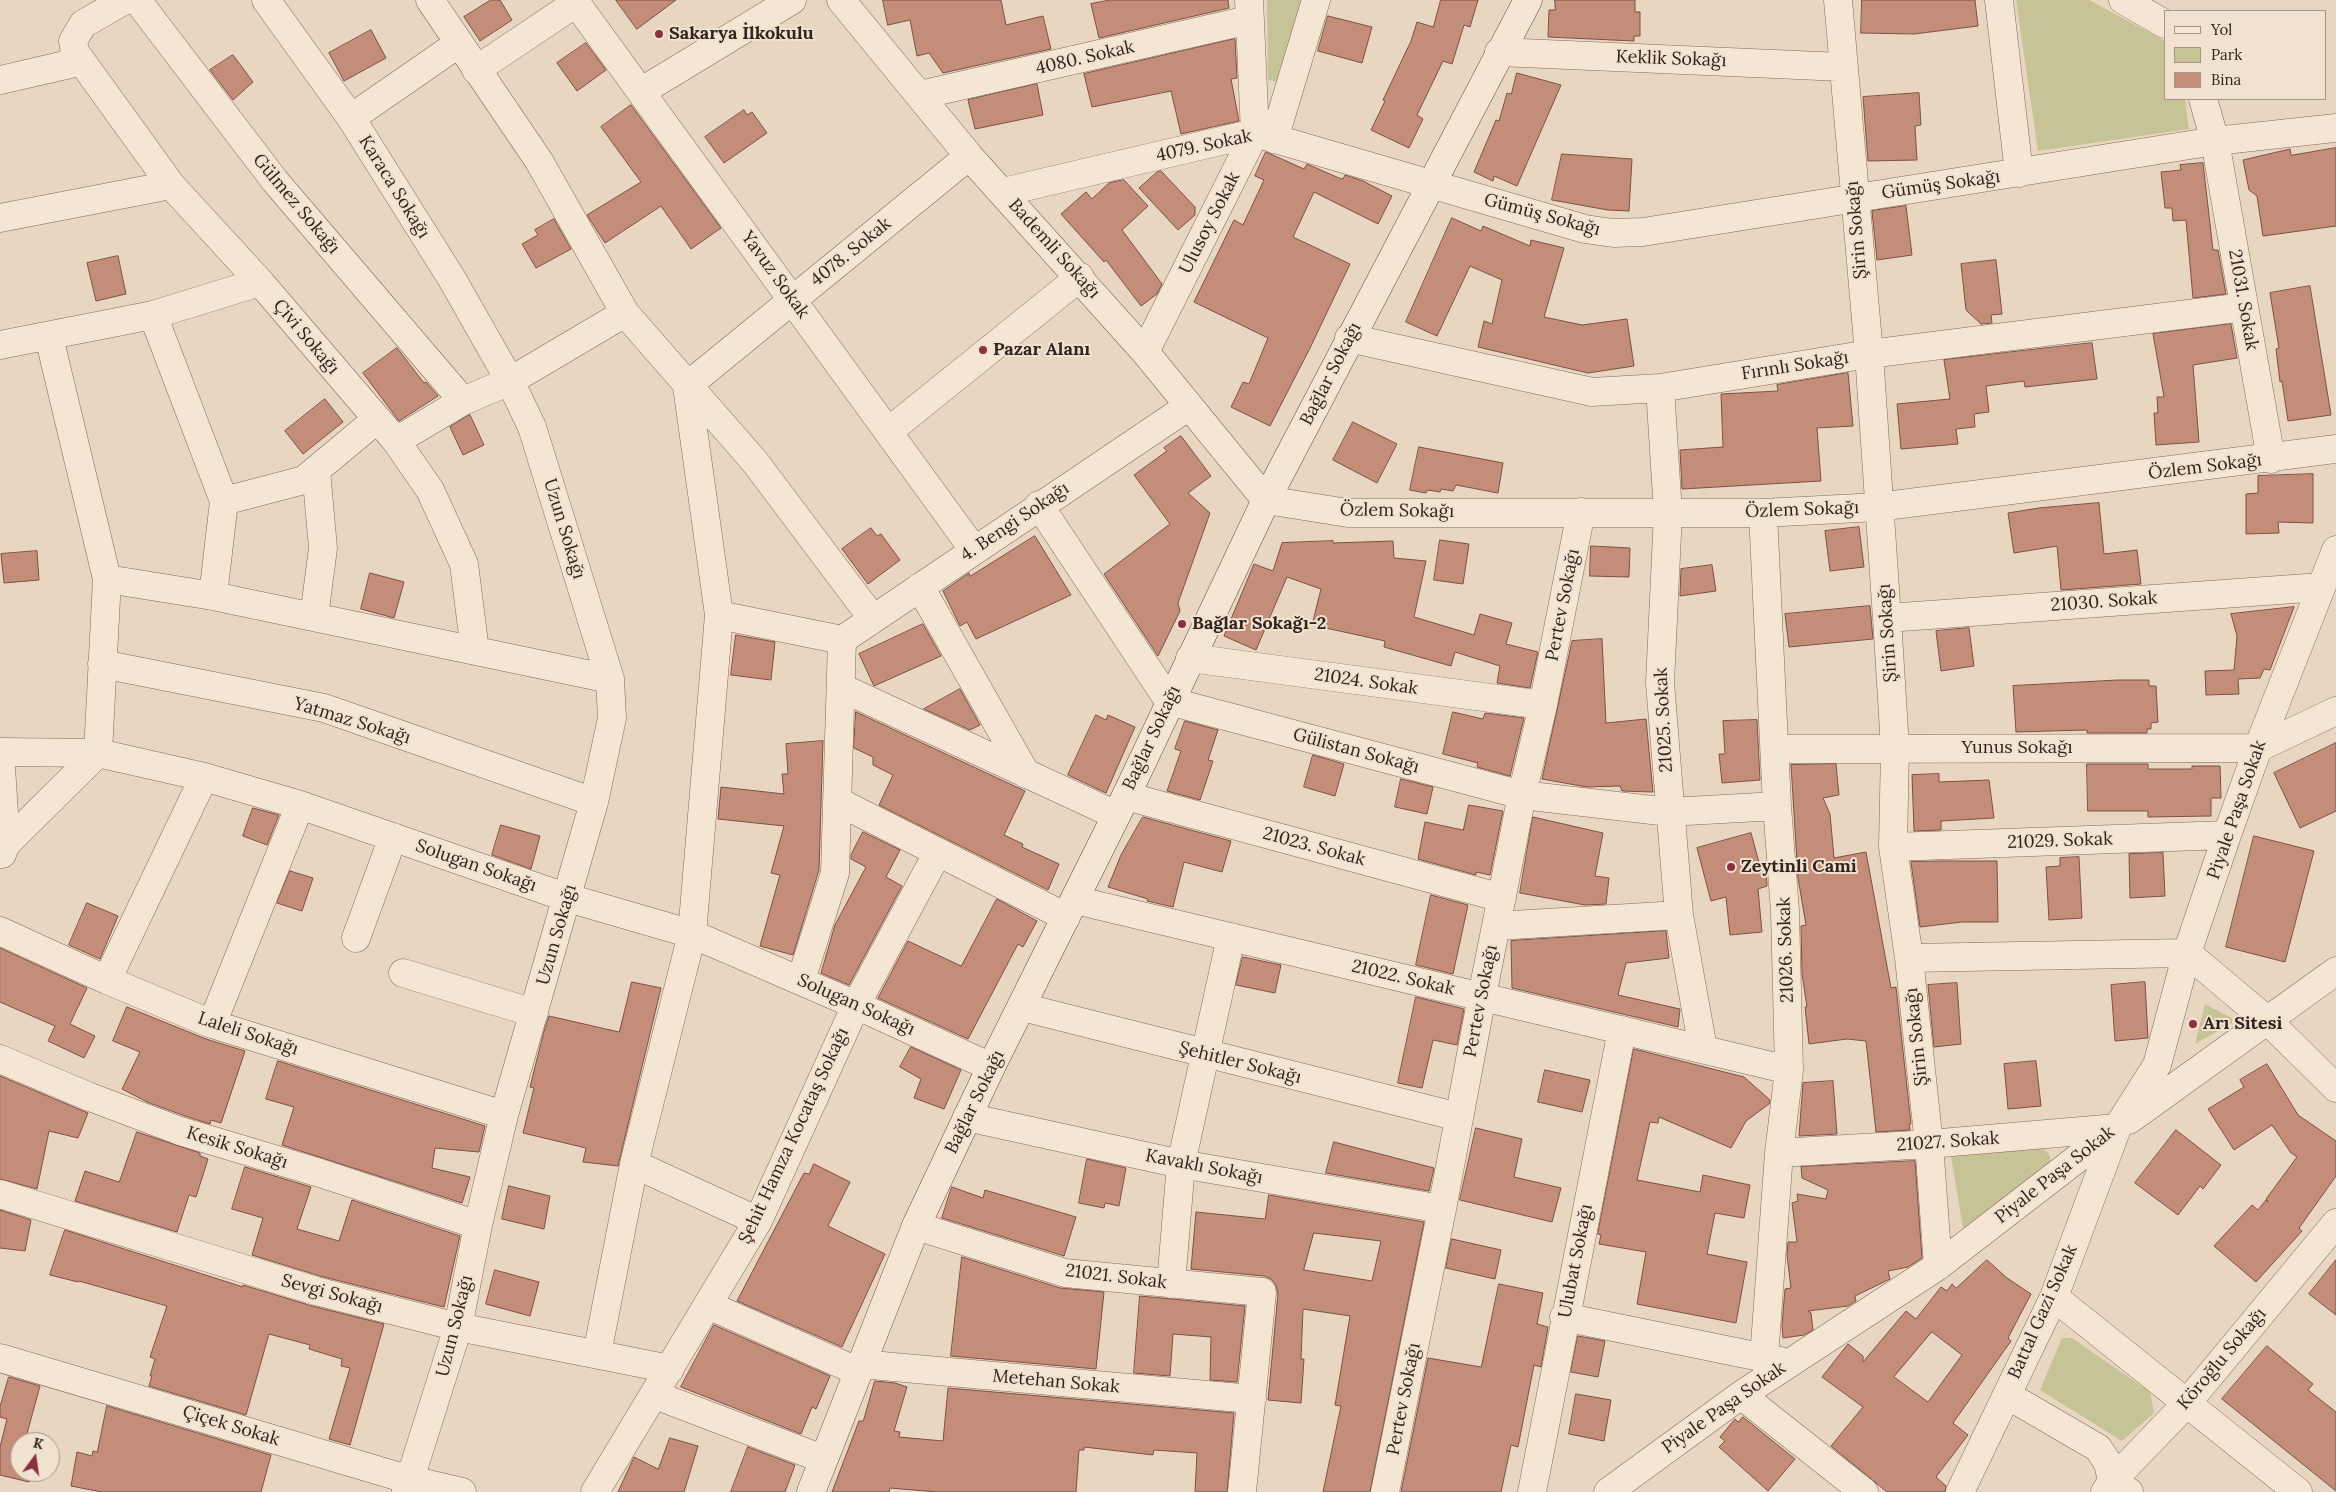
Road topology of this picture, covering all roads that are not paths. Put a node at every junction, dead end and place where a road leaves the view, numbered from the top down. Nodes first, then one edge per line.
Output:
1 (125, 0) edge
2 (137, 0) edge
3 (266, 0) edge
4 (430, 0) edge
5 (792, 0) edge
6 (841, 0) edge
7 (1316, 0) edge
8 (1528, 0) edge
9 (1838, 0) edge
10 (1999, 0) edge
11 (2124, 0) edge
12 (575, 1) edge
13 (1249, 10) edge
14 (2164, 23) edge
15 (458, 44) junction
16 (75, 52) junction
17 (1499, 52) junction
18 (1844, 67) junction
19 (476, 70) junction
20 (0, 80) edge
21 (642, 91) junction
22 (920, 95) junction
23 (2203, 100) edge
24 (351, 118) junction
25 (2336, 128) edge
26 (1264, 136) junction
27 (2215, 141) junction
28 (969, 156) junction
29 (2019, 173) junction
30 (1432, 184) junction
31 (171, 185) junction
32 (1003, 192) junction
33 (1854, 198) junction
34 (0, 218) edge
35 (1080, 277) junction
36 (260, 282) junction
37 (793, 300) junction
38 (2244, 306) junction
39 (625, 313) junction
40 (153, 315) junction
41 (49, 337) junction
42 (1349, 338) junction
43 (0, 345) edge
44 (1145, 352) junction
45 (1869, 354) junction
46 (510, 381) junction
47 (687, 386) junction
48 (1660, 388) junction
49 (463, 401) junction
50 (1189, 406) junction
51 (376, 420) junction
52 (888, 431) junction
53 (396, 440) junction
54 (2336, 449) edge
55 (2271, 459) junction
56 (316, 470) junction
57 (1266, 500) junction
58 (224, 501) junction
59 (1039, 505) junction
60 (1878, 507) junction
61 (1581, 512) junction
62 (1668, 512) junction
63 (1763, 512) junction
64 (974, 550) junction
65 (2336, 550) edge
66 (107, 579) junction
67 (920, 587) junction
68 (2321, 587) junction
69 (213, 596) junction
70 (719, 615) junction
71 (314, 617) junction
72 (1887, 618) junction
73 (873, 619) junction
74 (842, 640) junction
75 (475, 651) junction
76 (1190, 658) junction
77 (102, 664) junction
78 (610, 679) junction
79 (842, 688) junction
80 (1169, 701) junction
81 (1543, 705) junction
82 (2336, 710) edge
83 (1895, 748) junction
84 (2258, 748) junction
85 (1776, 749) junction
86 (0, 752) edge
87 (98, 752) junction
88 (1026, 774) junction
89 (204, 776) junction
90 (1522, 795) junction
91 (837, 801) junction
92 (594, 802) junction
93 (300, 805) junction
94 (1121, 806) junction
95 (1778, 806) junction
96 (1669, 812) junction
97 (2227, 835) junction
98 (393, 837) junction
99 (1893, 847) junction
100 (3, 852) edge
101 (938, 852) junction
102 (568, 898) junction
103 (1502, 898) junction
104 (1070, 909) junction
105 (1679, 915) junction
106 (1496, 926) junction
107 (0, 931) edge
108 (692, 934) junction
109 (1231, 937) junction
110 (356, 938) dead end
111 (2187, 953) junction
112 (1909, 958) junction
113 (2336, 971) edge
114 (403, 973) dead end
115 (107, 980) junction
116 (801, 980) junction
117 (1482, 996) junction
118 (856, 1005) junction
119 (1022, 1007) junction
120 (534, 1013) junction
121 (2268, 1021) junction
122 (212, 1024) junction
123 (1622, 1030) junction
124 (1703, 1049) junction
125 (1205, 1054) junction
126 (0, 1059) edge
127 (991, 1067) junction
128 (1790, 1070) junction
129 (2336, 1088) edge
130 (504, 1115) junction
131 (967, 1117) junction
132 (1459, 1117) junction
133 (2117, 1128) junction
134 (1929, 1144) junction
135 (1779, 1154) junction
136 (634, 1164) junction
137 (1182, 1164) junction
138 (0, 1194) edge
139 (1442, 1209) junction
140 (758, 1221) junction
141 (2336, 1222) edge
142 (478, 1225) junction
143 (916, 1226) junction
144 (1938, 1266) junction
145 (1171, 1284) junction
146 (2054, 1297) junction
147 (708, 1305) junction
148 (1564, 1318) junction
149 (458, 1327) junction
150 (597, 1354) junction
151 (0, 1358) edge
152 (1776, 1360) junction
153 (670, 1368) junction
154 (859, 1368) junction
155 (2007, 1394) junction
156 (655, 1395) junction
157 (1740, 1395) junction
158 (1252, 1399) junction
159 (2187, 1403) junction
160 (823, 1459) junction
161 (408, 1486) edge
162 (2115, 1488) edge
163 (1611, 1491) edge
164 (462, 1492) edge
165 (595, 1492) edge
166 (811, 1492) edge
167 (1242, 1492) edge
168 (1385, 1492) edge
169 (1532, 1492) edge
170 (1864, 1492) edge
171 (1960, 1492) edge
172 (2298, 1492) edge

1 - 16 street
2 - 49 street, Gülmez Sokağı
3 - 24 street, Karaca Sokağı
4 - 15 street
5 - 21 street
6 - 22 street, Bademli Sokağı
7 - 26 street
8 - 17 street, Bağlar Sokağı
9 - 18 street, Şirin Sokağı
10 - 29 street
11 - 14 street
12 - 19 street
12 - 21 street, Yavuz Sokak
13 - 22 street, 4080. Sokak
13 - 26 street, Ulusoy Sokak
15 - 19 street
15 - 24 street
16 - 20 street
16 - 31 street, Çivi Sokağı
17 - 18 street, Keklik Sokağı
17 - 30 street, Bağlar Sokağı
18 - 33 street, Şirin Sokağı
19 - 39 street
21 - 37 street, Yavuz Sokak
22 - 28 street, Bademli Sokağı
23 - 27 street, 21031. Sokak
24 - 46 street, Karaca Sokağı
25 - 27 street, Gümüş Sokağı
26 - 30 street, 4079. Sokak
26 - 32 street, 4079. Sokak
26 - 44 street, Ulusoy Sokak
27 - 29 street, Gümüş Sokağı
27 - 38 street, 21031. Sokak
28 - 32 street, Bademli Sokağı
28 - 37 street, 4078. Sokak
29 - 33 street, Gümüş Sokağı
30 - 33 street, Gümüş Sokağı
30 - 42 street, Bağlar Sokağı
31 - 34 street
31 - 36 street, Çivi Sokağı
32 - 35 street, Bademli Sokağı
33 - 45 street, Şirin Sokağı
35 - 44 street, Bademli Sokağı
35 - 52 street
36 - 40 street
36 - 51 street, Çivi Sokağı
37 - 47 street, 4078. Sokak
37 - 52 street, Yavuz Sokak
38 - 45 street, Fırınlı Sokağı
38 - 55 street, 21031. Sokak
39 - 46 street
39 - 47 street
40 - 41 street
40 - 58 street
41 - 43 street
41 - 66 street
42 - 48 street, Fırınlı Sokağı
42 - 57 street, Bağlar Sokağı
44 - 50 street, Bademli Sokağı
45 - 48 street, Fırınlı Sokağı
45 - 60 street, Şirin Sokağı
46 - 49 street
46 - 78 street, Uzun Sokağı
47 - 70 street
47 - 73 street
48 - 62 street, 21025. Sokak
49 - 53 street
50 - 57 street, Bademli Sokağı
50 - 59 street, 4. Bengi Sokağı
51 - 53 street, Çivi Sokağı
51 - 56 street
52 - 64 street, Yavuz Sokak
53 - 75 street, Çivi Sokağı
54 - 55 street, Özlem Sokağı
55 - 60 street, Özlem Sokağı
56 - 58 street
56 - 71 street
57 - 61 street, Özlem Sokağı
57 - 76 street, Bağlar Sokağı
58 - 69 street
59 - 64 street, 4. Bengi Sokağı
59 - 80 street
60 - 63 street, Özlem Sokağı
60 - 72 street, Şirin Sokağı
61 - 62 street, Özlem Sokağı
61 - 81 street, Pertev Sokağı
62 - 63 street, Özlem Sokağı
62 - 96 street, 21025. Sokak
63 - 85 street, 21026. Sokak
64 - 67 street, 4. Bengi Sokağı
65 - 68 street, Piyale Paşa Sokak
66 - 69 street
66 - 77 street
67 - 73 street, 4. Bengi Sokağı
67 - 88 street
68 - 72 street, 21030. Sokak
68 - 84 street, Piyale Paşa Sokak
69 - 71 street
70 - 74 street
70 - 108 street
71 - 75 street
72 - 83 street, Şirin Sokağı
73 - 74 street, 4. Bengi Sokağı
74 - 79 street
75 - 78 street
76 - 80 street, Bağlar Sokağı
76 - 81 street, 21024. Sokak
77 - 87 street
77 - 92 street, Yatmaz Sokağı
78 - 92 street, Uzun Sokağı
79 - 88 street, 21023. Sokak
79 - 91 street
80 - 90 street, Gülistan Sokağı
80 - 94 street, Bağlar Sokağı
81 - 90 street, Pertev Sokağı
82 - 84 street
83 - 84 street, Yunus Sokağı
83 - 85 street, Yunus Sokağı
83 - 99 street, Şirin Sokağı
84 - 97 street, Piyale Paşa Sokak
85 - 95 street, 21026. Sokak
86 - 87 street, Solugan Sokağı
86 - 100 street
87 - 89 street, Solugan Sokağı
87 - 100 street
88 - 94 street, 21023. Sokak
89 - 93 street, Solugan Sokağı
89 - 115 street
90 - 96 street, Gülistan Sokağı
90 - 103 street, Pertev Sokağı
91 - 101 street, 21022. Sokak
91 - 116 street
92 - 102 street, Uzun Sokağı
93 - 98 street, Solugan Sokağı
93 - 122 street
94 - 103 street, 21023. Sokak
94 - 104 street, Bağlar Sokağı
95 - 96 street, Gülistan Sokağı
95 - 128 street, 21026. Sokak
96 - 105 street, 21025. Sokak
97 - 99 street, 21029. Sokak
97 - 111 street, Piyale Paşa Sokak
98 - 102 street, Solugan Sokağı
98 - 110 street
99 - 112 street, Şirin Sokağı
101 - 104 street, 21022. Sokak
101 - 118 street, Şehit Hamza Kocataş Sokağı
102 - 108 street, Solugan Sokağı
102 - 120 street, Uzun Sokağı
103 - 106 street, Pertev Sokağı
104 - 109 street, 21022. Sokak
104 - 119 street, Bağlar Sokağı
105 - 106 street
105 - 124 street, 21025. Sokak
106 - 117 street, Pertev Sokağı
107 - 115 street, Laleli Sokağı
108 - 116 street, Solugan Sokağı
108 - 136 street
109 - 117 street, 21022. Sokak
109 - 125 street
111 - 112 street
111 - 121 street
111 - 133 street, Piyale Paşa Sokak
112 - 134 street, Şirin Sokağı
113 - 121 street
114 - 120 street
115 - 122 street, Laleli Sokağı
116 - 118 street, Solugan Sokağı
117 - 123 street, 21022. Sokak
117 - 132 street, Pertev Sokağı
118 - 127 street, Solugan Sokağı
118 - 140 street, Şehit Hamza Kocataş Sokağı
119 - 125 street, Şehitler Sokağı
119 - 127 street, Bağlar Sokağı
120 - 130 street, Uzun Sokağı
121 - 129 street
121 - 133 street
122 - 130 street, Laleli Sokağı
123 - 124 street, 21022. Sokak
123 - 148 street, Ulubat Sokağı
124 - 128 street, 21022. Sokak
125 - 132 street, Şehitler Sokağı
125 - 137 street
126 - 142 street, Kesik Sokağı
127 - 131 street, Bağlar Sokağı
128 - 135 street, 21026. Sokak
130 - 142 street, Uzun Sokağı
131 - 137 street, Kavaklı Sokağı
131 - 143 street, Bağlar Sokağı
132 - 139 street, Pertev Sokağı
133 - 134 street, 21027. Sokak
133 - 144 street, Piyale Paşa Sokak
133 - 146 street, Battal Gazi Sokak
134 - 135 street, 21027. Sokak
134 - 144 street, Şirin Sokağı
135 - 152 street, 21026. Sokak
136 - 140 street
136 - 150 street
137 - 139 street, Kavaklı Sokağı
137 - 145 street
138 - 149 street, Sevgi Sokağı
139 - 168 street, Pertev Sokağı
140 - 147 street, Şehit Hamza Kocataş Sokağı
141 - 159 street, Köroğlu Sokağı
142 - 149 street, Uzun Sokağı
143 - 145 street, 21021. Sokak
143 - 154 street, Bağlar Sokağı
144 - 152 street, Piyale Paşa Sokak
145 - 158 street, 21021. Sokak
146 - 155 street, Battal Gazi Sokak
146 - 159 street
147 - 153 street, Şehit Hamza Kocataş Sokağı
147 - 154 street, Metehan Sokak
148 - 152 street
148 - 169 street, Ulubat Sokağı
149 - 150 street, Sevgi Sokağı
149 - 161 street, Uzun Sokağı
150 - 153 street, Sevgi Sokağı
151 - 161 street, Çiçek Sokak
152 - 157 street, Piyale Paşa Sokak
153 - 156 street, Şehit Hamza Kocataş Sokağı
154 - 158 street, Metehan Sokak
154 - 160 street, Bağlar Sokağı
155 - 162 street
155 - 171 street, Battal Gazi Sokak
156 - 160 street
156 - 165 street, Şehit Hamza Kocataş Sokağı
157 - 163 street, Piyale Paşa Sokak
157 - 170 street
158 - 167 street
159 - 162 street, Köroğlu Sokağı
159 - 172 street
160 - 166 street, Bağlar Sokağı
161 - 164 street, Çiçek Sokak

